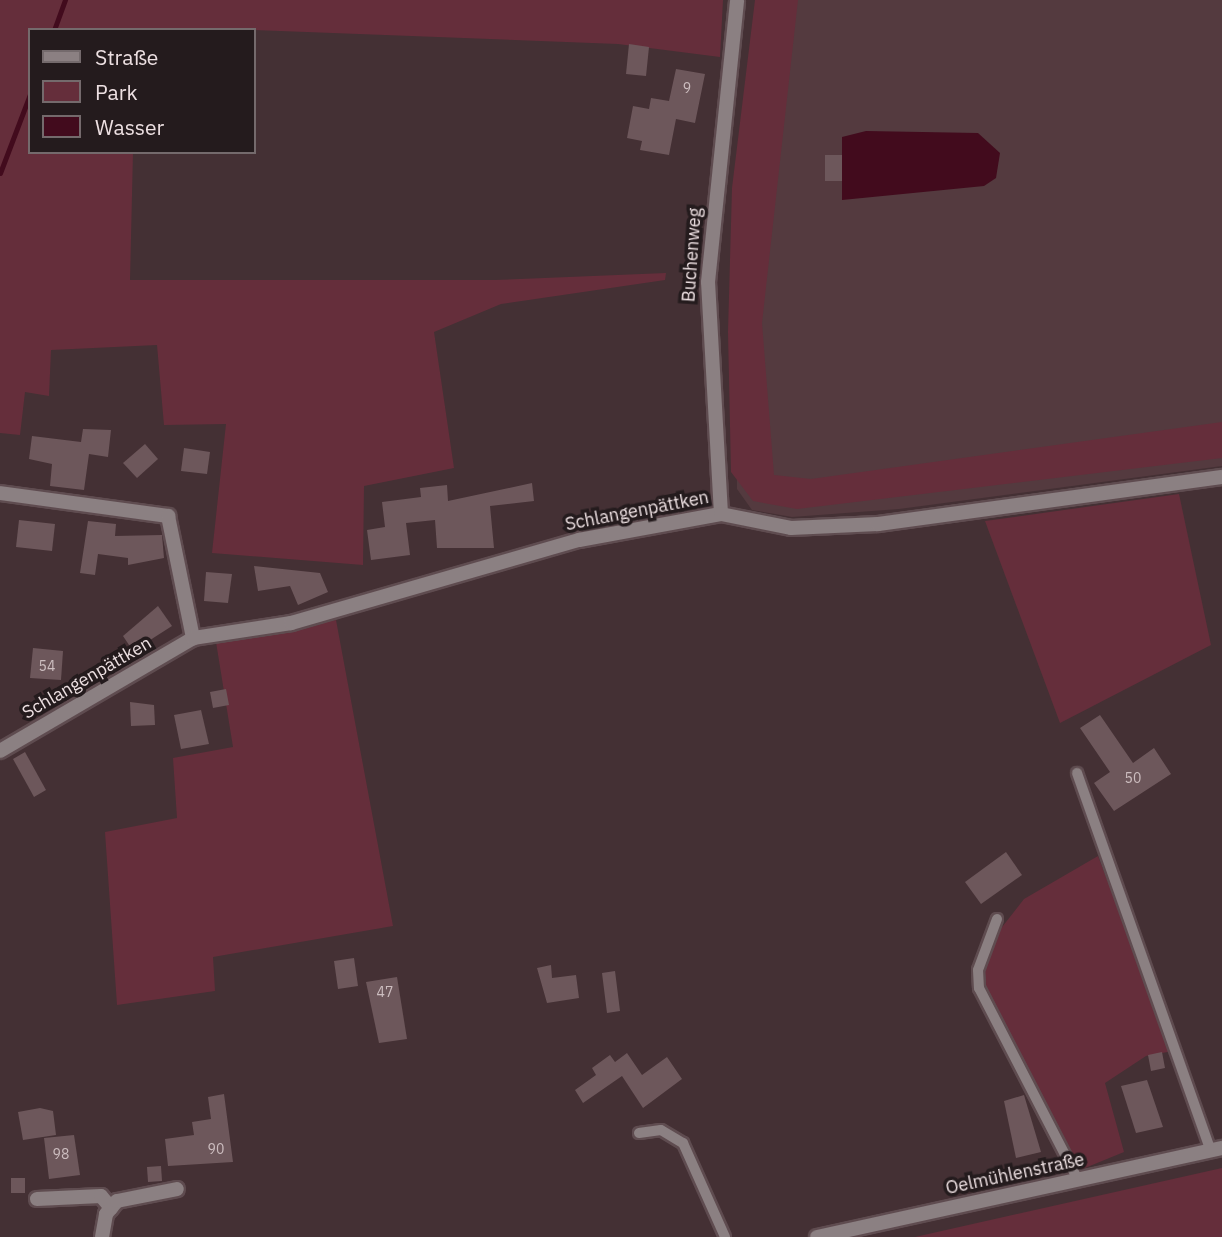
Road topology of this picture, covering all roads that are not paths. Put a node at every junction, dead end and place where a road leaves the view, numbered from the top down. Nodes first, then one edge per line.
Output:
1 (737, 0) edge
2 (1222, 477) edge
3 (0, 493) edge
4 (721, 514) junction
5 (192, 638) junction
6 (0, 751) edge
7 (1077, 773) dead end
8 (997, 919) dead end
9 (639, 1133) dead end
10 (1217, 1150) edge
11 (1078, 1180) junction
12 (177, 1189) dead end
13 (37, 1199) dead end
14 (111, 1208) junction
15 (102, 1237) edge
16 (725, 1237) edge
17 (817, 1237) edge

1 - 4 street, Buchenweg
2 - 4 street, Schlangenpättken
3 - 5 street
4 - 5 street, Schlangenpättken
5 - 6 street, Schlangenpättken
7 - 10 lane
8 - 11 lane
9 - 16 lane
10 - 11 street, Oelmühlenstraße
11 - 17 street, Oelmühlenstraße
12 - 14 street
13 - 14 street
14 - 15 street

